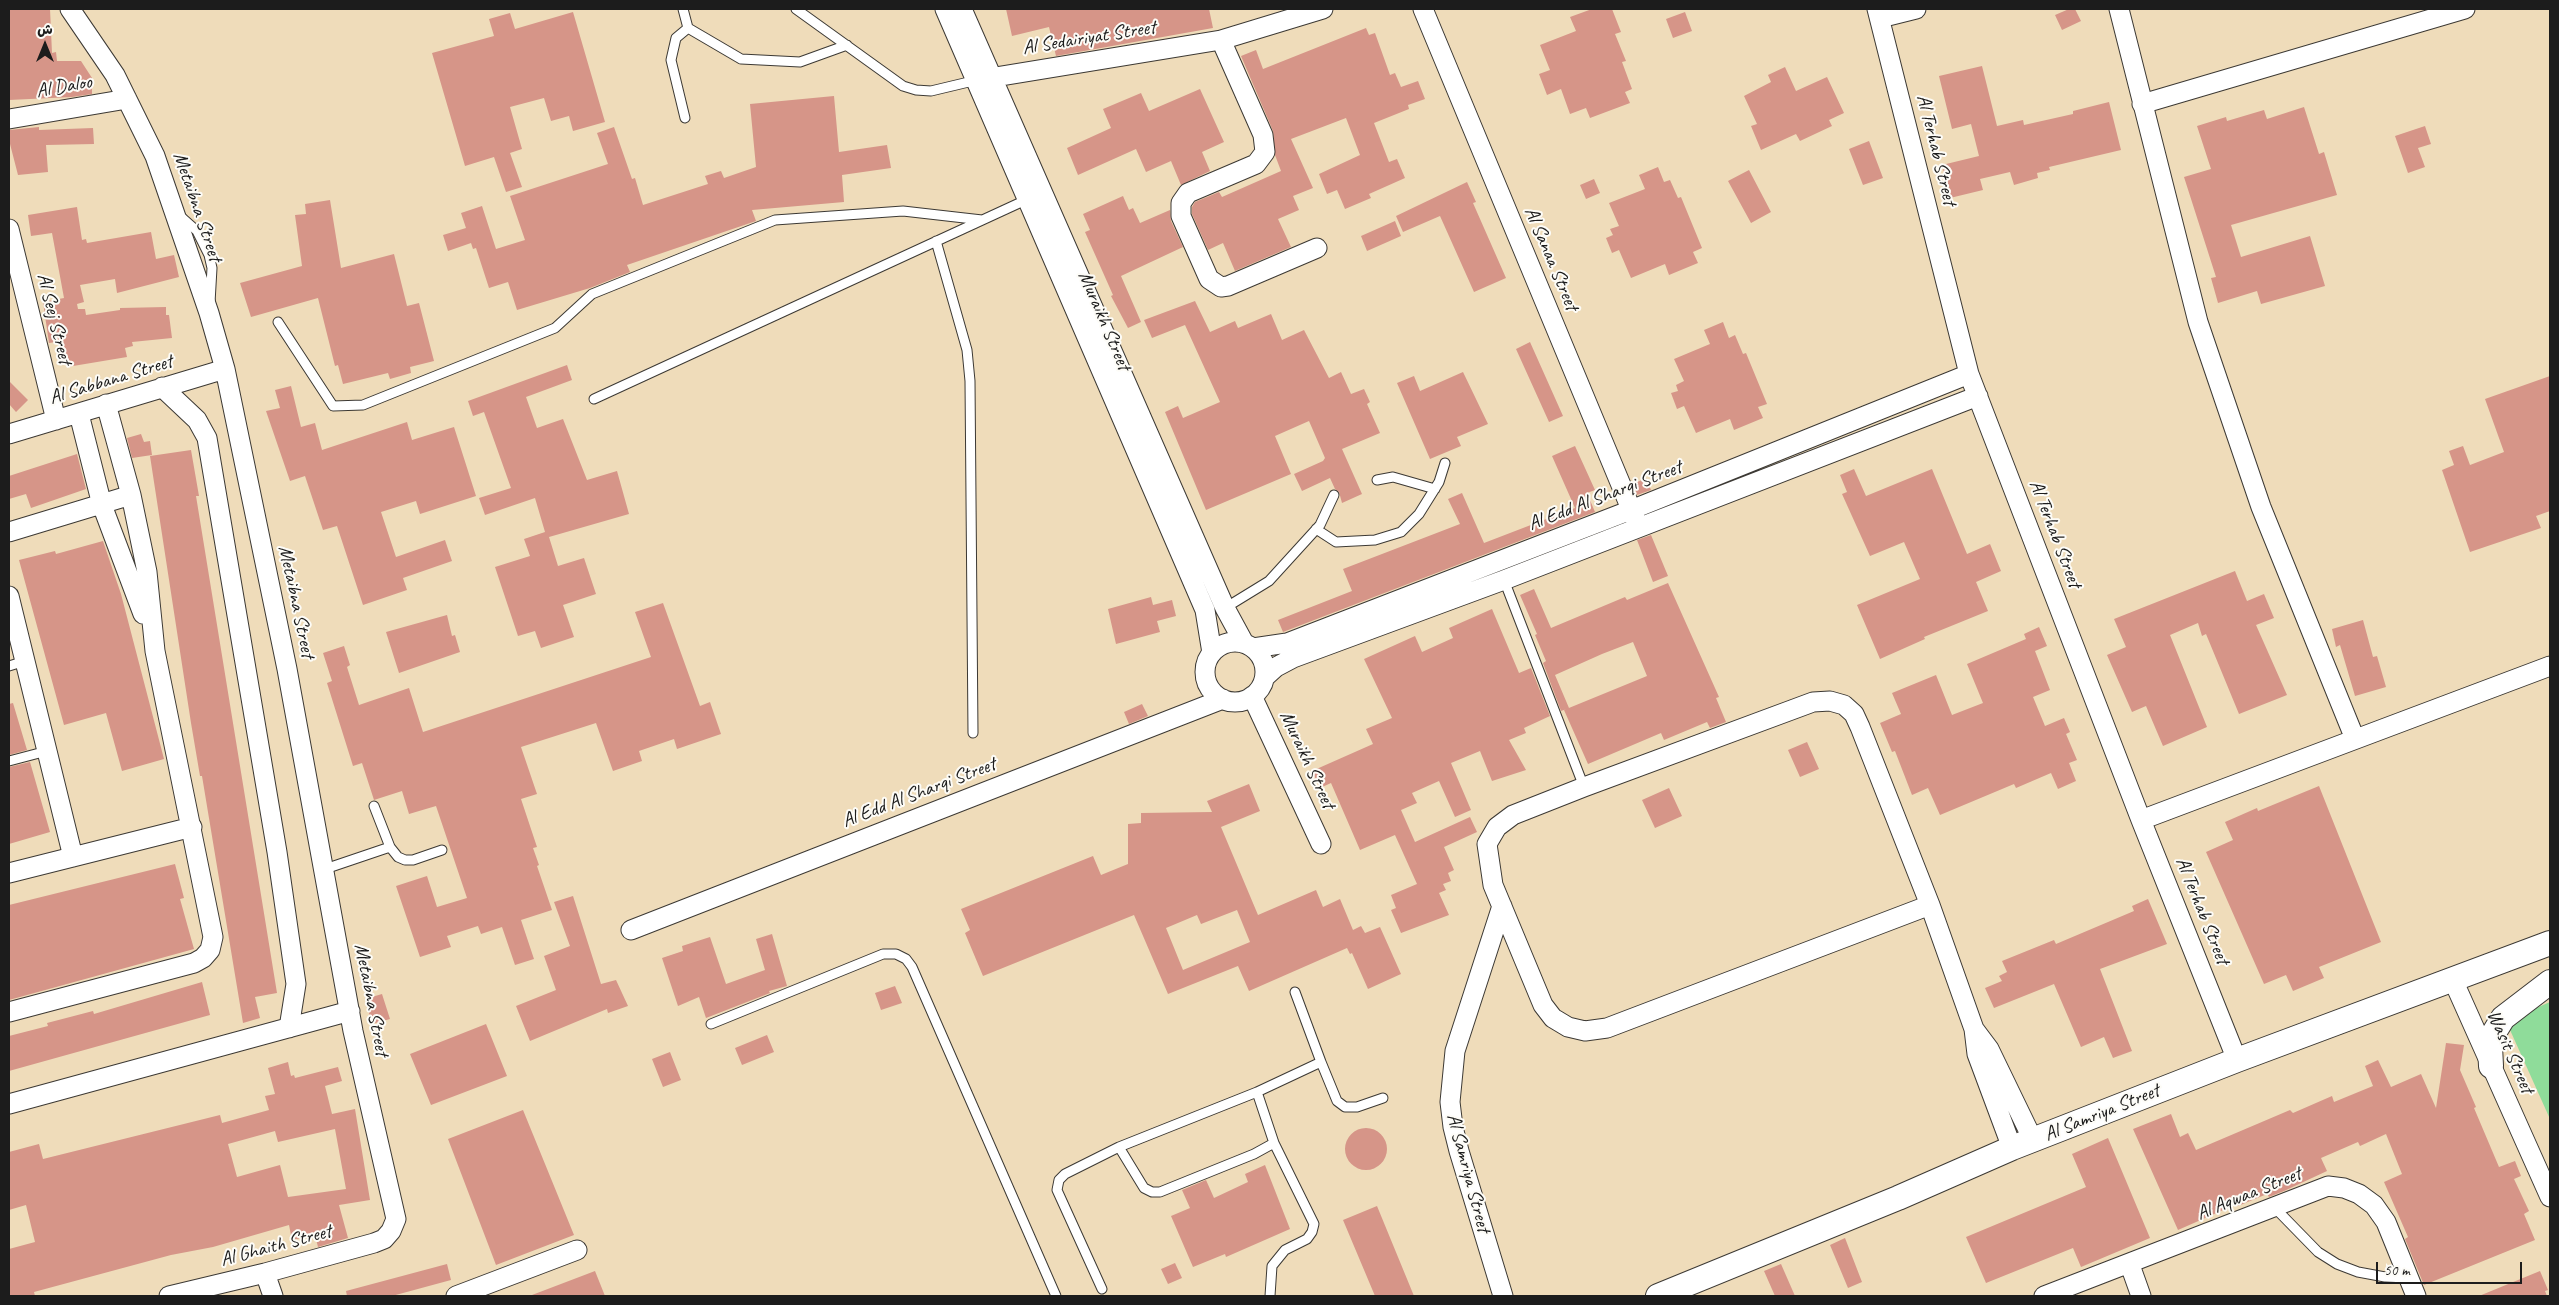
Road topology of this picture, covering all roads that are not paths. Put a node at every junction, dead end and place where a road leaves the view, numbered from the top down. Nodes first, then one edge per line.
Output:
1 (683, 9) edge
2 (796, 9) edge
3 (945, 9) edge
4 (962, 9) edge
5 (1323, 9) edge
6 (1423, 9) edge
7 (1916, 9) edge
8 (2119, 9) edge
9 (2465, 9) edge
10 (77, 11) edge
11 (1879, 13) edge
12 (688, 28) junction
13 (1221, 40) junction
14 (847, 45) junction
15 (985, 78) junction
16 (126, 98) junction
17 (2142, 104) junction
18 (685, 118) dead end
19 (9, 119) edge
20 (1035, 196) junction
21 (982, 220) junction
22 (9, 229) edge
23 (936, 242) junction
24 (1317, 248) dead end
25 (278, 322) dead end
26 (226, 370) junction
27 (1969, 374) junction
28 (162, 387) junction
29 (1978, 396) junction
30 (594, 399) dead end
31 (106, 404) junction
32 (79, 414) junction
33 (56, 420) junction
34 (9, 434) edge
35 (1445, 463) dead end
36 (1377, 480) dead end
37 (1435, 489) junction
38 (1334, 495) dead end
39 (131, 496) junction
40 (102, 505) junction
41 (1635, 518) junction
42 (1316, 529) junction
43 (9, 532) edge
44 (1504, 580) junction
45 (9, 596) edge
46 (1225, 608) junction
47 (1248, 645) junction
48 (156, 651) junction
49 (1212, 653) junction
50 (17, 664) edge
51 (2550, 666) edge
52 (1265, 677) junction
53 (1252, 696) junction
54 (1223, 698) junction
55 (973, 733) dead end
56 (2356, 739) junction
57 (47, 751) junction
58 (9, 761) edge
59 (1584, 787) junction
60 (374, 806) dead end
61 (2141, 820) junction
62 (192, 827) junction
63 (1321, 844) dead end
64 (390, 847) junction
65 (442, 850) dead end
66 (73, 857) junction
67 (325, 869) junction
68 (9, 873) edge
69 (1930, 905) junction
70 (1502, 906) junction
71 (631, 930) dead end
72 (2550, 943) edge
73 (2453, 980) junction
74 (2550, 982) edge
75 (1295, 992) dead end
76 (350, 1011) junction
77 (9, 1012) edge
78 (711, 1024) dead end
79 (289, 1028) junction
80 (2237, 1060) junction
81 (1322, 1062) junction
82 (2491, 1066) junction
83 (1257, 1092) junction
84 (1383, 1098) dead end
85 (9, 1104) edge
86 (1274, 1143) junction
87 (2022, 1144) junction
88 (1120, 1147) junction
89 (2550, 1197) edge
90 (2275, 1208) junction
91 (391, 1231) joint
92 (577, 1250) dead end
93 (2130, 1265) junction
94 (265, 1274) junction
95 (2408, 1278) junction
96 (1102, 1289) dead end
97 (169, 1296) edge
98 (273, 1296) edge
99 (456, 1296) edge
100 (1056, 1296) edge
101 (1270, 1296) edge
102 (1503, 1296) edge
103 (1658, 1296) edge
104 (2044, 1296) edge
105 (2141, 1296) edge
106 (2416, 1296) edge

1 - 12 lane
2 - 14 lane
3 - 15 street, Muraikh Street
4 - 15 street, Muraikh Street
5 - 13 street, Al Sedairiyat Street
6 - 41 street, Al Sanaa Street
7 - 11 street
8 - 17 street
9 - 17 street
10 - 16 street, Metaibna Street
11 - 27 street, Al Terhab Street
12 - 14 lane
12 - 18 lane
13 - 15 street, Al Sedairiyat Street
13 - 24 street
14 - 15 lane
15 - 20 street, Muraikh Street
16 - 19 street, Al Daloo
16 - 26 street, Metaibna Street
17 - 56 street
20 - 21 lane
20 - 46 street, Muraikh Street
20 - 49 street, Muraikh Street
21 - 23 lane
21 - 25 lane
22 - 33 street, Al Seej Street
23 - 30 lane
23 - 55 lane
26 - 28 street, Al Sabbana Street
26 - 67 street, Metaibna Street
27 - 29 street, Al Terhab Street
27 - 41 street, Al Edd Al Sharqi Street
28 - 31 street, Al Sabbana Street
28 - 79 street
29 - 41 street, Al Edd Al Sharqi Street
29 - 61 street, Al Terhab Street
31 - 32 street, Al Sabbana Street
31 - 39 street
32 - 33 street, Al Sabbana Street
32 - 40 street
33 - 34 street, Al Sabbana Street
35 - 37 lane
36 - 37 lane
37 - 42 lane
38 - 42 lane
39 - 40 street
39 - 48 street
40 - 43 street
40 - 48 street
41 - 44 street, Al Edd Al Sharqi Street
41 - 47 street, Al Edd Al Sharqi Street
42 - 46 lane
44 - 52 street, Al Edd Al Sharqi Street
44 - 59 lane
45 - 50 street
46 - 47 street, Muraikh Street
47 - 49 street
47 - 52 street
48 - 62 street
49 - 54 street
50 - 57 street
51 - 56 street
52 - 53 street
53 - 54 street
53 - 63 street, Muraikh Street
54 - 71 street, Al Edd Al Sharqi Street
56 - 61 street
57 - 58 lane
57 - 66 street
59 - 69 street
59 - 70 street
60 - 64 lane
61 - 80 street, Al Terhab Street
62 - 66 street
62 - 77 street
64 - 65 lane
64 - 67 lane
66 - 68 street
67 - 76 street, Metaibna Street
69 - 70 street
69 - 87 street
70 - 102 street, Al Samriya Street
72 - 73 street, Al Samriya Street
73 - 80 street, Al Samriya Street
73 - 82 street, Wasit Street
74 - 82 street
75 - 81 lane
76 - 79 street
76 - 91 street, Metaibna Street
78 - 100 lane
79 - 85 street
80 - 87 street, Al Samriya Street
81 - 83 lane
81 - 84 lane
82 - 89 street, Wasit Street
83 - 86 lane
83 - 88 lane
86 - 88 lane
86 - 101 lane
87 - 103 street, Al Samriya Street
88 - 96 lane
90 - 93 street, Al Aqwaa Street
90 - 95 lane
90 - 95 street, Al Aqwaa Street
91 - 94 street, Al Ghaith Street
92 - 99 street
93 - 104 street, Al Aqwaa Street
93 - 105 street
94 - 97 street, Al Ghaith Street
94 - 98 street
95 - 106 street, Al Aqwaa Street

